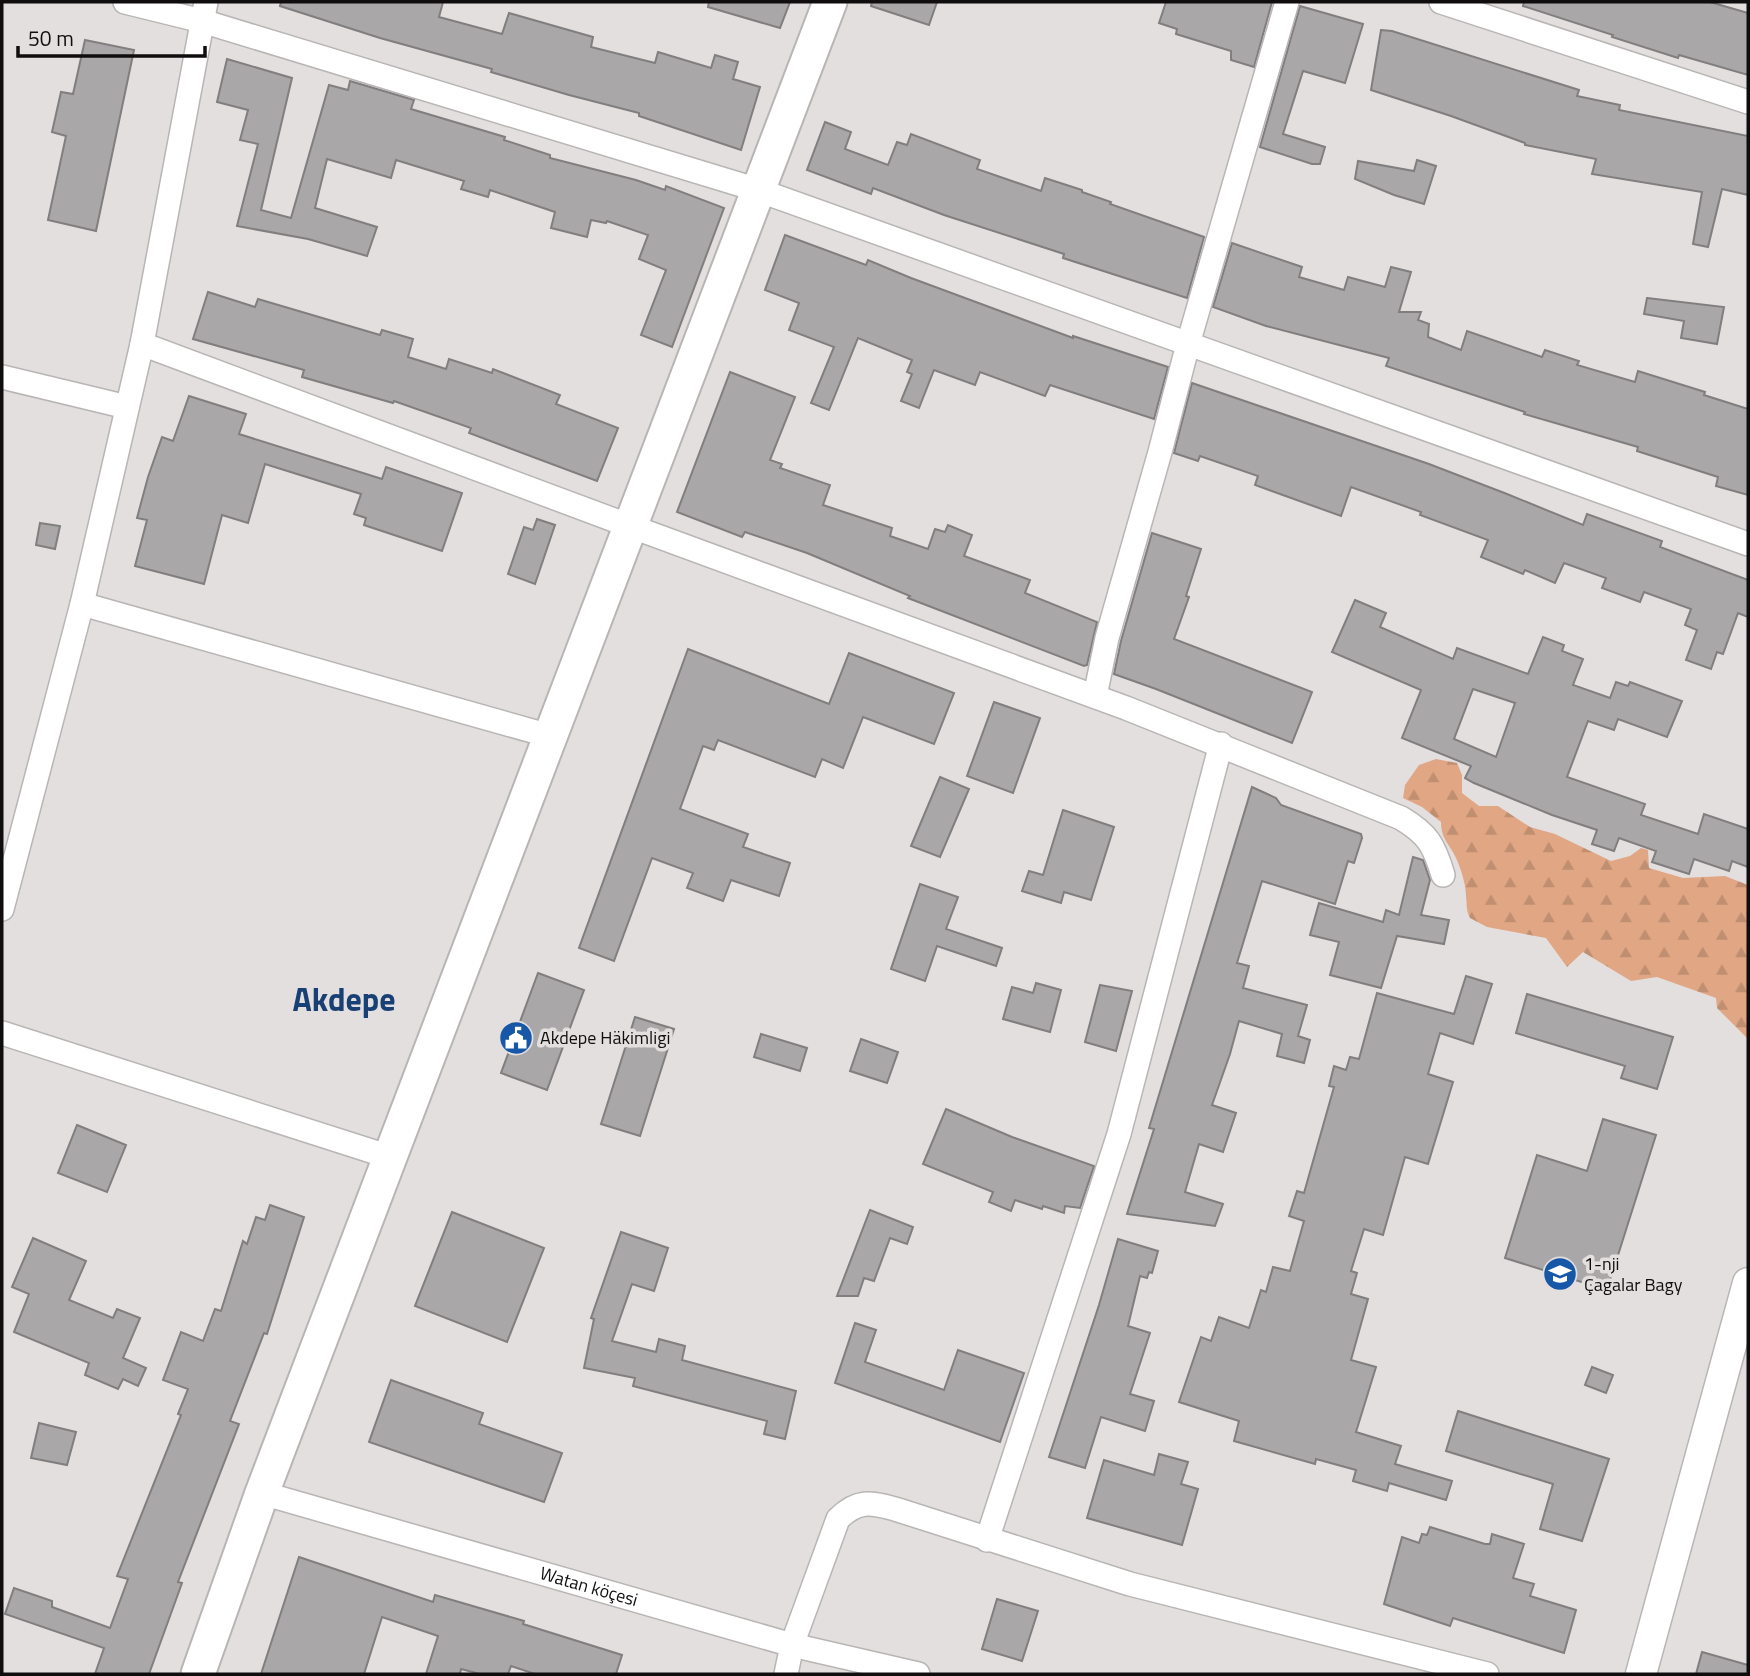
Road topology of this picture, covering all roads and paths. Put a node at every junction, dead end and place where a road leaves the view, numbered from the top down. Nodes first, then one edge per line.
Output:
1 (125, 2) edge
2 (830, 2) edge
3 (1287, 2) edge
4 (1441, 2) edge
5 (204, 11) edge
6 (1748, 102) edge
7 (758, 190) junction
8 (142, 344) junction
9 (1188, 344) junction
10 (2, 377) edge
11 (127, 407) junction
12 (630, 526) junction
13 (1748, 544) edge
14 (82, 604) junction
15 (1095, 696) junction
16 (550, 736) junction
17 (1221, 744) junction
18 (1443, 875) dead end
19 (2, 909) edge
20 (2, 1032) edge
21 (390, 1157) junction
22 (1748, 1283) edge
23 (1739, 1353) edge
24 (262, 1493) junction
25 (987, 1540) junction
26 (793, 1645) junction
27 (198, 1674) edge
28 (786, 1674) edge
29 (918, 1674) edge
30 (1488, 1674) edge
31 (1641, 1674) edge

1 - 5 street
2 - 7 main road
3 - 9 street
4 - 6 street
5 - 7 street
5 - 8 street
7 - 9 street
7 - 12 main road
8 - 11 street
8 - 12 street
9 - 13 street
9 - 15 street
10 - 11 street
11 - 14 street
12 - 15 street
12 - 16 main road
14 - 16 street
14 - 19 street
15 - 17 street
16 - 21 main road
17 - 18 street
17 - 25 street
20 - 21 street
21 - 24 main road
22 - 23 street
23 - 31 street
24 - 26 street, Watan köçesi
24 - 27 main road
25 - 26 street
25 - 30 street
26 - 28 street
26 - 29 street, Watan köçesi

